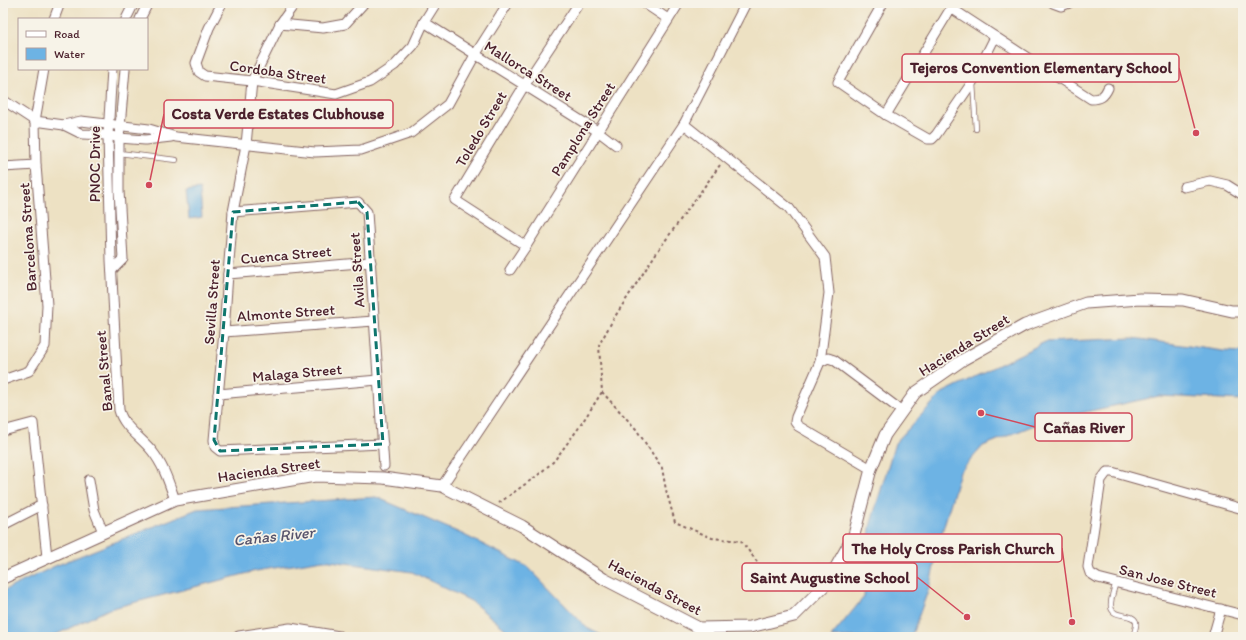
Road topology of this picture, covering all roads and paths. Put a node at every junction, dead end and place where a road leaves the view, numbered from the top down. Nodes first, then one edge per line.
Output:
1 (60, 3) edge
2 (134, 3) edge
3 (148, 3) edge
4 (222, 3) edge
5 (294, 3) edge
6 (364, 3) edge
7 (436, 3) edge
8 (508, 3) edge
9 (579, 3) edge
10 (644, 3) edge
11 (679, 3) edge
12 (746, 3) edge
13 (883, 3) edge
14 (1053, 3) edge
15 (1069, 3) edge
16 (952, 6) edge
17 (54, 18) edge
18 (126, 18) edge
19 (140, 18) edge
20 (668, 19) junction
21 (424, 22) junction
22 (280, 24) junction
23 (995, 37) junction
24 (475, 55) junction
25 (44, 70) edge
26 (112, 70) edge
27 (125, 70) edge
28 (252, 81) junction
29 (973, 81) junction
30 (524, 86) junction
31 (1108, 88) dead end
32 (3, 100) edge
33 (886, 115) junction
34 (35, 121) junction
35 (108, 124) junction
36 (684, 124) junction
37 (64, 125) junction
38 (120, 126) junction
39 (976, 129) dead end
40 (599, 132) junction
41 (108, 135) junction
42 (176, 137) junction
43 (119, 138) junction
44 (246, 145) junction
45 (616, 145) dead end
46 (119, 153) junction
47 (176, 160) dead end
48 (36, 164) junction
49 (720, 164) dead end
50 (3, 167) edge
51 (1184, 187) dead end
52 (1243, 195) edge
53 (233, 212) junction
54 (526, 246) junction
55 (123, 259) junction
56 (111, 260) junction
57 (371, 262) junction
58 (112, 270) junction
59 (510, 270) dead end
60 (228, 274) junction
61 (1243, 309) edge
62 (374, 321) junction
63 (224, 332) junction
64 (820, 362) junction
65 (3, 380) edge
66 (378, 380) junction
67 (602, 392) junction
68 (218, 394) junction
69 (902, 411) junction
70 (3, 431) edge
71 (383, 444) junction
72 (384, 466) dead end
73 (871, 469) junction
74 (89, 480) dead end
75 (442, 486) junction
76 (175, 500) junction
77 (42, 505) junction
78 (489, 509) junction
79 (1243, 509) edge
80 (3, 525) edge
81 (103, 532) junction
82 (47, 557) junction
83 (832, 575) junction
84 (3, 578) edge
85 (1116, 582) junction
86 (1221, 609) junction
87 (1243, 615) edge
88 (239, 637) edge
89 (339, 637) edge
90 (1133, 637) edge
91 (1213, 637) edge

1 - 17 street
2 - 18 street
3 - 19 street
4 - 28 street, Cordoba Street
5 - 22 street, Sevilla Street
6 - 22 street
7 - 21 street, Cordoba Street
8 - 24 street
9 - 30 street, Toledo Street
10 - 20 street
11 - 20 street, Pamplona Street
12 - 36 street
13 - 33 street
14 - 15 street
16 - 23 street
16 - 33 street
20 - 40 street, Pamplona Street
21 - 24 street, Mallorca Street
21 - 28 street, Cordoba Street
22 - 28 street, Sevilla Street
23 - 29 street
23 - 31 street
24 - 30 street, Mallorca Street
24 - 44 street
25 - 34 street, Barcelona Street
26 - 35 street, PNOC Drive
27 - 38 street, PNOC Drive
28 - 44 street, Sevilla Street
29 - 33 street
29 - 39 lane
30 - 40 street, Mallorca Street
30 - 54 street, Toledo Street
32 - 34 street
34 - 37 street
34 - 48 street, Barcelona Street
35 - 37 street
35 - 38 street
35 - 41 street, PNOC Drive
36 - 64 street
36 - 75 street
37 - 41 street
38 - 42 street
38 - 43 street, PNOC Drive
40 - 45 street, Mallorca Street
40 - 54 street, Pamplona Street
41 - 43 street
41 - 56 street, PNOC Drive
42 - 43 street
42 - 44 street
43 - 46 street, PNOC Drive
44 - 53 street, Sevilla Street
46 - 47 lane
46 - 55 street, PNOC Drive
48 - 50 street
48 - 65 street, Barcelona Street
49 - 67 path
51 - 52 street
53 - 57 street, Avila Street
53 - 60 street, Sevilla Street
54 - 59 street, Pamplona Street
55 - 56 street
55 - 58 street
56 - 58 street, PNOC Drive
57 - 60 street, Cuenca Street
57 - 62 street, Avila Street
58 - 76 street, Banal Street
60 - 63 street, Sevilla Street
61 - 69 street, Hacienda Street
62 - 63 street, Almonte Street
62 - 66 street, Avila Street
63 - 68 street, Sevilla Street
64 - 69 street
64 - 73 street
66 - 68 street, Malaga Street
66 - 71 street, Avila Street
67 - 78 path
67 - 83 path
68 - 71 street, Sevilla Street
69 - 73 street, Hacienda Street
70 - 77 street
71 - 72 street, Avila Street
73 - 83 street, Hacienda Street
74 - 81 street
75 - 76 street, Hacienda Street
75 - 78 street, Hacienda Street
76 - 81 street, Hacienda Street
77 - 80 street
77 - 82 street
78 - 83 street, Hacienda Street
79 - 85 street, San Jose Street
81 - 82 street, Hacienda Street
82 - 84 street, Hacienda Street
85 - 86 street, San Jose Street
85 - 90 lane
86 - 87 street, San Jose Street
86 - 91 street
88 - 89 street

